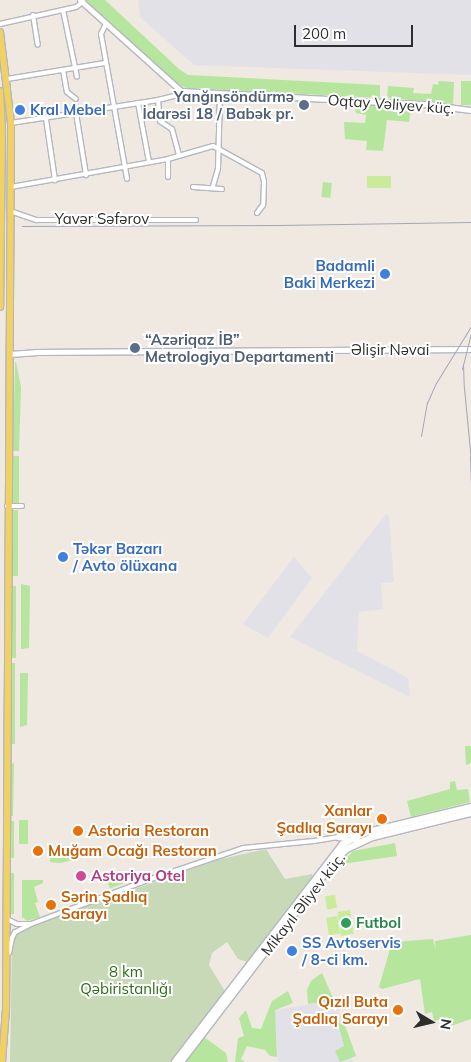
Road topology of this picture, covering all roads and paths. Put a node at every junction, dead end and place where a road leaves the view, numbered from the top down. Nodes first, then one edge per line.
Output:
1 (81, 1) edge
2 (63, 10) junction
3 (33, 15) junction
4 (0, 24) edge
5 (106, 24) junction
6 (0, 32) edge
7 (38, 45) dead end
8 (105, 63) junction
9 (75, 68) junction
10 (63, 70) junction
11 (77, 77) dead end
12 (7, 79) junction
13 (181, 91) junction
14 (0, 92) edge
15 (220, 93) junction
16 (76, 99) dead end
17 (158, 100) junction
18 (138, 103) junction
19 (113, 107) junction
20 (471, 110) edge
21 (76, 113) junction
22 (46, 119) junction
23 (12, 123) junction
24 (1, 126) edge
25 (218, 150) junction
26 (179, 155) junction
27 (168, 159) junction
28 (149, 162) junction
29 (124, 166) junction
30 (86, 175) junction
31 (168, 176) dead end
32 (127, 179) dead end
33 (55, 180) junction
34 (213, 186) junction
35 (10, 187) junction
36 (193, 187) dead end
37 (222, 189) dead end
38 (10, 211) junction
39 (257, 213) dead end
40 (196, 220) dead end
41 (0, 258) edge
42 (0, 307) edge
43 (471, 349) edge
44 (9, 354) junction
45 (7, 506) junction
46 (22, 506) dead end
47 (7, 649) junction
48 (0, 677) edge
49 (0, 692) edge
50 (6, 762) junction
51 (471, 807) edge
52 (471, 813) edge
53 (372, 831) junction
54 (336, 838) junction
55 (350, 840) junction
56 (360, 841) junction
57 (342, 845) junction
58 (6, 918) junction
59 (31, 924) junction
60 (6, 970) junction
61 (6, 1009) junction
62 (2, 1062) edge
63 (7, 1062) edge
64 (175, 1062) edge
65 (181, 1062) edge

1 - 2 street
1 - 5 street
2 - 3 street
2 - 9 street
3 - 4 street
3 - 7 street
5 - 8 street
5 - 13 street
6 - 12 main road
8 - 9 street
8 - 19 street
9 - 10 street
9 - 11 street
10 - 12 street
10 - 16 street
12 - 23 main road
13 - 15 street, Oqtay Vəliyev küç.
13 - 17 street
14 - 24 main road
15 - 20 street, Oqtay Vəliyev küç.
15 - 25 street
17 - 18 street
17 - 26 street
18 - 19 street
18 - 28 street
19 - 21 street
19 - 29 street
21 - 22 street
21 - 30 street
22 - 23 street
22 - 33 street
23 - 35 main road
24 - 41 main road
25 - 26 street
25 - 34 street
25 - 39 street
26 - 27 street
27 - 28 street
27 - 31 street
28 - 29 street
29 - 30 street
29 - 32 street
30 - 33 street
33 - 35 street
34 - 36 street
34 - 37 street
35 - 38 main road
38 - 40 street, Yavər Səfərov
38 - 44 main road
41 - 42 main road
43 - 44 street, Əlişir Nəvai
44 - 45 main road
45 - 46 street
45 - 47 main road
47 - 48 main road
47 - 50 main road
49 - 50 main road
50 - 58 main road
51 - 53 main road
52 - 56 main road, Mikayıl Əliyev küç.
53 - 54 street, Mikayıl Əliyev küç.
53 - 55 main road
54 - 55 street
54 - 57 street
54 - 59 street, Mikayıl Əliyev küç.
55 - 56 street
55 - 57 main road
56 - 65 main road, Mikayıl Əliyev küç.
57 - 64 main road
58 - 59 street
58 - 60 main road
59 - 60 street, Mikayıl Əliyev küç.
60 - 61 main road
61 - 62 main road
61 - 63 main road

